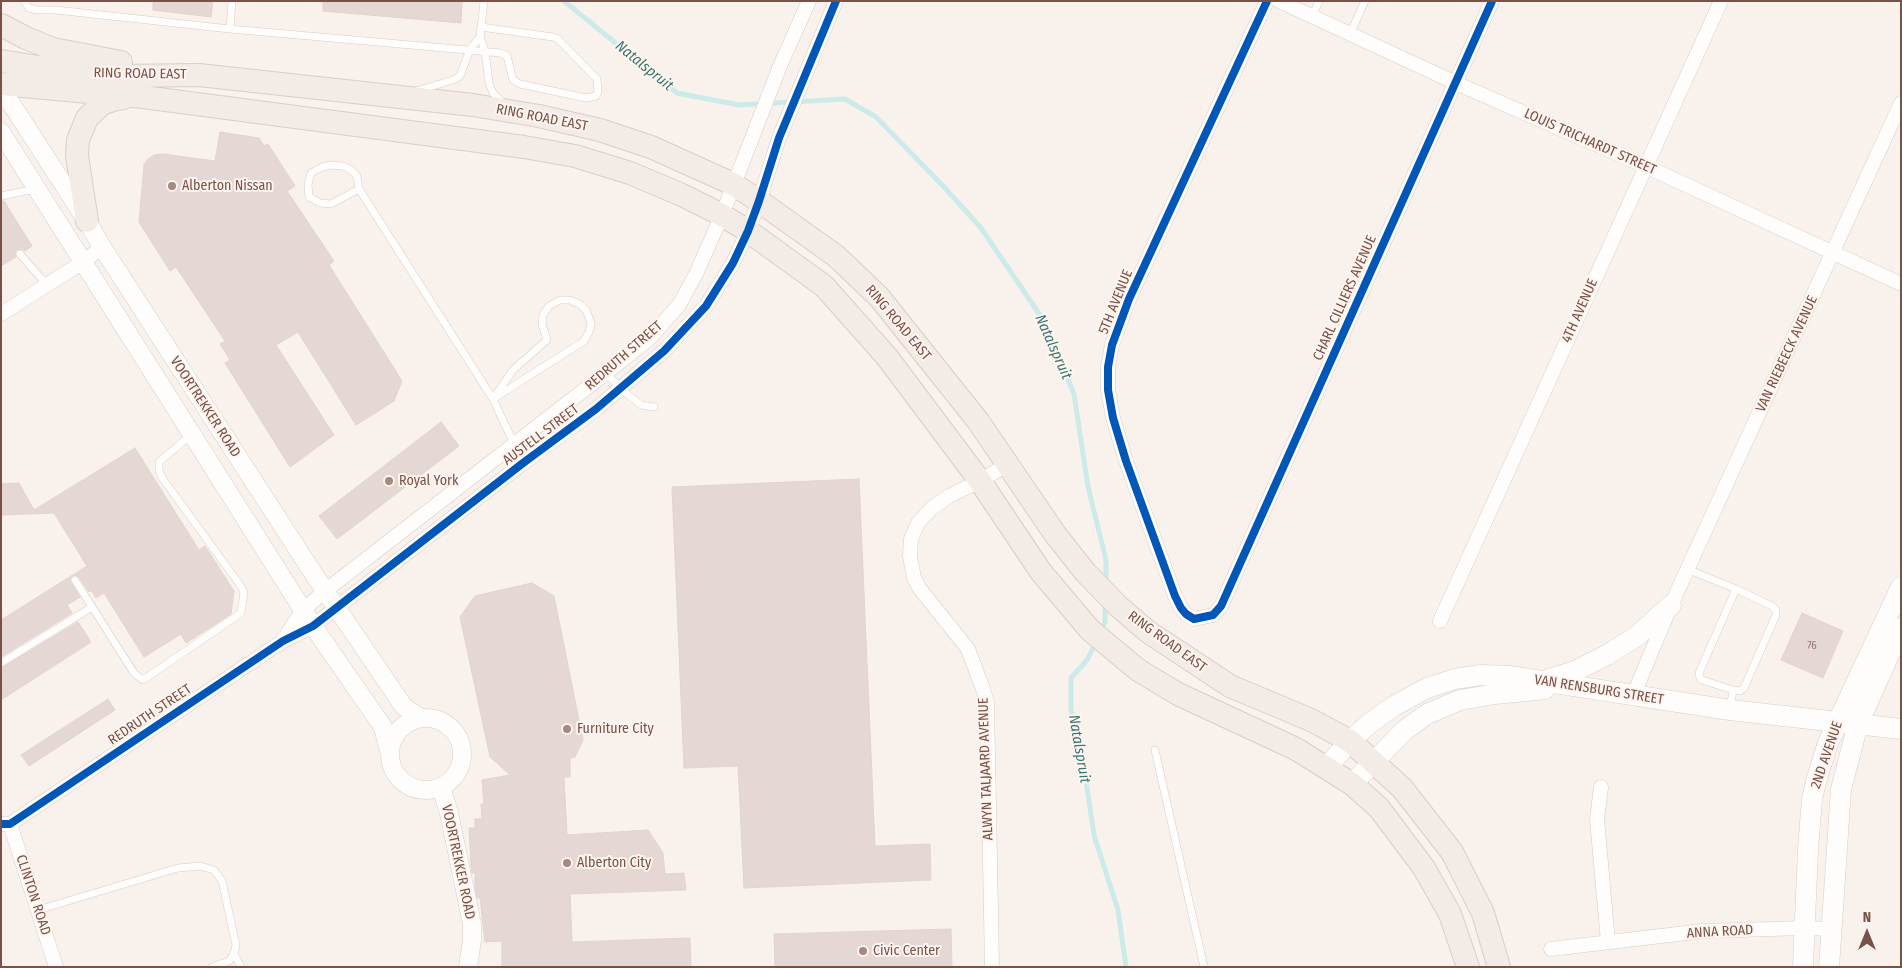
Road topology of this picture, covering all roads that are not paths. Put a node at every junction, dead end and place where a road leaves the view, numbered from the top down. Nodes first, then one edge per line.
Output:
1 (24, 1) edge
2 (232, 1) edge
3 (484, 1) edge
4 (809, 1) edge
5 (836, 1) edge
6 (1267, 1) edge
7 (1279, 1) edge
8 (1319, 1) edge
9 (1366, 1) edge
10 (1492, 1) edge
11 (1721, 1) edge
12 (1312, 17) junction
13 (1, 25) edge
14 (481, 27) junction
15 (230, 29) junction
16 (1350, 34) junction
17 (480, 37) junction
18 (470, 49) junction
19 (484, 50) junction
20 (1, 61) edge
21 (199, 76) junction
22 (1456, 83) junction
23 (1, 86) edge
24 (143, 97) junction
25 (394, 97) junction
26 (1901, 103) edge
27 (512, 111) junction
28 (1, 132) edge
29 (1646, 166) junction
30 (733, 184) junction
31 (38, 188) junction
32 (359, 190) junction
33 (1, 196) edge
34 (759, 201) junction
35 (722, 215) junction
36 (87, 221) junction
37 (748, 231) junction
38 (102, 248) junction
39 (1833, 253) junction
40 (20, 254) dead end
41 (83, 262) junction
42 (1901, 284) edge
43 (47, 285) junction
44 (1, 314) edge
45 (606, 373) junction
46 (621, 389) junction
47 (493, 398) junction
48 (654, 407) dead end
49 (219, 429) junction
50 (195, 440) junction
51 (514, 446) junction
52 (524, 463) junction
53 (1008, 464) junction
54 (980, 481) junction
55 (1687, 569) junction
56 (75, 580) dead end
57 (1901, 587) edge
58 (1736, 589) junction
59 (325, 591) junction
60 (1671, 605) junction
61 (1221, 606) joint
62 (92, 607) junction
63 (337, 608) junction
64 (303, 610) junction
65 (1440, 621) dead end
66 (313, 626) junction
67 (1901, 628) edge
68 (283, 641) junction
69 (1, 663) edge
70 (1541, 682) junction
71 (1574, 687) junction
72 (1733, 690) junction
73 (1633, 696) junction
74 (1730, 710) junction
75 (419, 717) junction
76 (1848, 723) junction
77 (1901, 729) edge
78 (1350, 741) junction
79 (1155, 750) dead end
80 (389, 751) junction
81 (1374, 763) junction
82 (1327, 767) junction
83 (1352, 784) junction
84 (441, 787) junction
85 (1601, 788) dead end
86 (5, 824) edge
87 (38, 910) junction
88 (1805, 928) junction
89 (1832, 929) junction
90 (1608, 942) junction
91 (1551, 949) dead end
92 (234, 954) junction
93 (56, 967) edge
94 (212, 967) edge
95 (241, 967) edge
96 (468, 967) edge
97 (992, 967) edge
98 (1204, 967) edge
99 (1468, 967) edge
100 (1499, 967) edge
101 (1803, 967) edge
102 (1830, 967) edge

1 - 15 lane
2 - 15 lane
3 - 14 lane
4 - 30 street, REDRUTH STREET
5 - 34 street, AUSTELL STREET
6 - 61 street, 5TH AVENUE
7 - 12 street, LOUIS TRICHARDT STREET
8 - 12 lane
9 - 16 lane
10 - 22 street, CHARL CILLIERS AVENUE
11 - 29 street, 4TH AVENUE
12 - 16 street, LOUIS TRICHARDT STREET
13 - 21 main road
14 - 17 lane
14 - 19 lane
15 - 18 lane
16 - 22 street, LOUIS TRICHARDT STREET
17 - 18 lane
17 - 19 lane
18 - 19 lane
18 - 25 lane
19 - 27 lane
20 - 21 main road, RING ROAD EAST
21 - 25 main road, RING ROAD EAST
22 - 29 street, LOUIS TRICHARDT STREET
22 - 61 street, CHARL CILLIERS AVENUE
23 - 24 main road, RING ROAD EAST
23 - 36 street, VOORTREKKER ROAD
24 - 35 main road, RING ROAD EAST
24 - 36 main road
25 - 27 main road, RING ROAD EAST
26 - 39 street, VAN RIEBEECK AVENUE
27 - 30 main road, RING ROAD EAST
28 - 31 street, VOORTREKKER ROAD
29 - 39 street, LOUIS TRICHARDT STREET
29 - 65 street, 4TH AVENUE
30 - 34 main road, RING ROAD EAST
30 - 35 street, REDRUTH STREET
31 - 33 lane
31 - 41 street, VOORTREKKER ROAD
32 - 32 lane
32 - 47 lane
34 - 37 street, AUSTELL STREET
34 - 53 main road, RING ROAD EAST
35 - 37 main road, RING ROAD EAST
35 - 45 street, REDRUTH STREET
36 - 38 street, VOORTREKKER ROAD
37 - 46 street, AUSTELL STREET
37 - 54 main road, RING ROAD EAST
38 - 41 street
38 - 49 street, VOORTREKKER ROAD
39 - 42 street, LOUIS TRICHARDT STREET
39 - 55 street, VAN RIEBEECK AVENUE
40 - 43 lane
41 - 43 street
41 - 50 street, VOORTREKKER ROAD
43 - 44 street
45 - 46 lane
45 - 51 street, REDRUTH STREET
46 - 48 lane
46 - 52 street, AUSTELL STREET
47 - 47 lane
47 - 51 lane
49 - 50 street
49 - 59 street, VOORTREKKER ROAD
50 - 62 lane
50 - 64 street, VOORTREKKER ROAD
51 - 52 lane
51 - 59 street, REDRUTH STREET
52 - 63 street, AUSTELL STREET
53 - 54 street, ALWYN TALJAARD AVENUE
53 - 78 main road, RING ROAD EAST
54 - 82 main road, RING ROAD EAST
54 - 97 street, ALWYN TALJAARD AVENUE
55 - 58 lane
55 - 60 street, VAN RIEBEECK AVENUE
56 - 62 lane
57 - 76 main road, 2ND AVENUE
58 - 72 lane
58 - 72 lane
59 - 63 street, VOORTREKKER ROAD
59 - 64 street, REDRUTH STREET
60 - 70 main road
60 - 73 street, VAN RIEBEECK AVENUE
62 - 69 lane
63 - 66 street, AUSTELL STREET
63 - 75 street, VOORTREKKER ROAD
64 - 66 street, VOORTREKKER ROAD
64 - 68 street, REDRUTH STREET
66 - 68 street, REDRUTH STREET
66 - 80 street, VOORTREKKER ROAD
67 - 76 main road, 2ND AVENUE
68 - 86 street, REDRUTH STREET
70 - 71 main road, VAN RENSBURG STREET
70 - 78 main road, VAN RENSBURG STREET
71 - 73 main road, VAN RENSBURG STREET
71 - 81 main road
72 - 74 lane
73 - 74 main road, VAN RENSBURG STREET
74 - 76 main road, VAN RENSBURG STREET
75 - 80 street
75 - 84 street
76 - 77 main road, VAN RENSBURG STREET
76 - 88 main road, 2ND AVENUE
76 - 89 main road, 2ND AVENUE
78 - 81 main road, RING ROAD EAST
78 - 82 main road, VAN RENSBURG STREET
79 - 98 lane
80 - 84 street
81 - 83 main road
81 - 100 main road, RING ROAD EAST
82 - 83 main road, RING ROAD EAST
83 - 99 main road, RING ROAD EAST
84 - 96 street, VOORTREKKER ROAD
85 - 90 street
86 - 87 street, CLINTON ROAD
87 - 92 lane
87 - 93 street, CLINTON ROAD
88 - 89 street, ANNA ROAD
88 - 90 street, ANNA ROAD
88 - 101 main road, 2ND AVENUE
89 - 102 main road, 2ND AVENUE
90 - 91 street, ANNA ROAD
92 - 94 lane
92 - 95 lane

